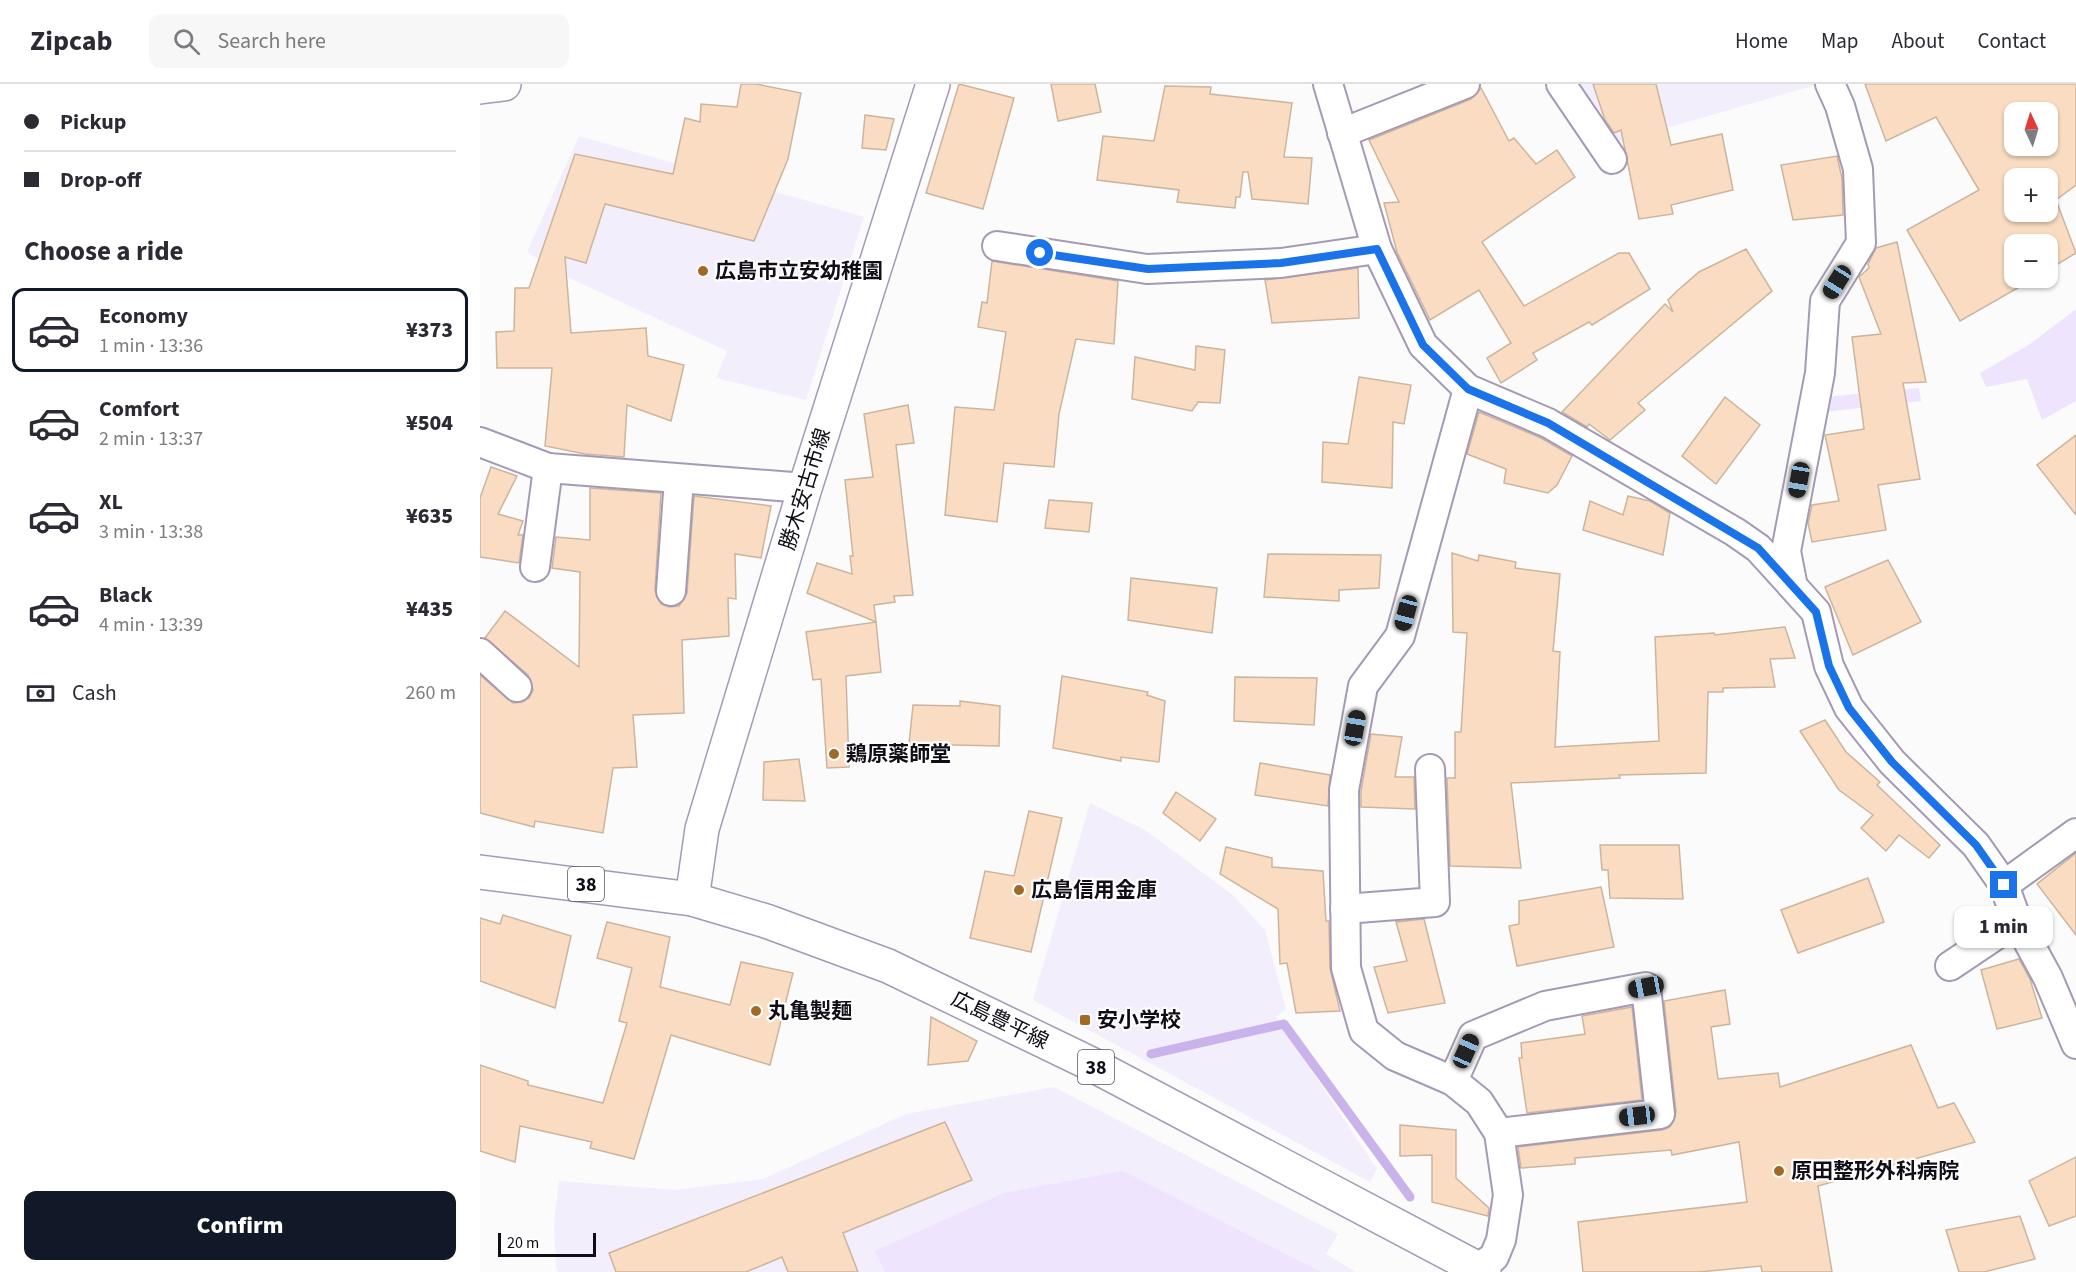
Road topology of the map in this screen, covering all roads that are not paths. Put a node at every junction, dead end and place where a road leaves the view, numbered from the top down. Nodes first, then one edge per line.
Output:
1 (504, 84) edge
2 (933, 84) edge
3 (1328, 84) edge
4 (1465, 84) edge
5 (1561, 84) edge
6 (1830, 84) edge
7 (480, 87) edge
8 (1342, 133) junction
9 (1612, 159) dead end
10 (997, 246) dead end
11 (1377, 249) junction
12 (1468, 389) junction
13 (480, 442) edge
14 (548, 468) junction
15 (680, 479) junction
16 (806, 488) junction
17 (535, 567) dead end
18 (1791, 582) junction
19 (671, 591) dead end
20 (480, 652) edge
21 (517, 687) dead end
22 (1430, 769) dead end
23 (2076, 832) edge
24 (480, 872) edge
25 (2004, 885) junction
26 (692, 898) junction
27 (1345, 909) junction
28 (2017, 921) junction
29 (1950, 966) dead end
30 (2076, 1044) edge
31 (1453, 1081) junction
32 (1499, 1134) junction
33 (1477, 1271) edge

1 - 7 main road
2 - 16 main road, 勝木安古市線
3 - 8 street
4 - 8 street
5 - 9 street
6 - 18 street
8 - 11 street
10 - 11 street
11 - 12 street
12 - 18 street
12 - 27 street
13 - 14 street
14 - 15 street
14 - 17 street
15 - 16 street
15 - 19 street
16 - 26 main road, 勝木安古市線
18 - 25 street
20 - 21 street
22 - 27 street
23 - 25 street
24 - 26 main road, 広島豊平線 / 38
25 - 28 street
26 - 33 main road, 広島豊平線 / 38
27 - 31 street
28 - 29 street
28 - 30 street
31 - 32 street
31 - 32 street
32 - 33 street

